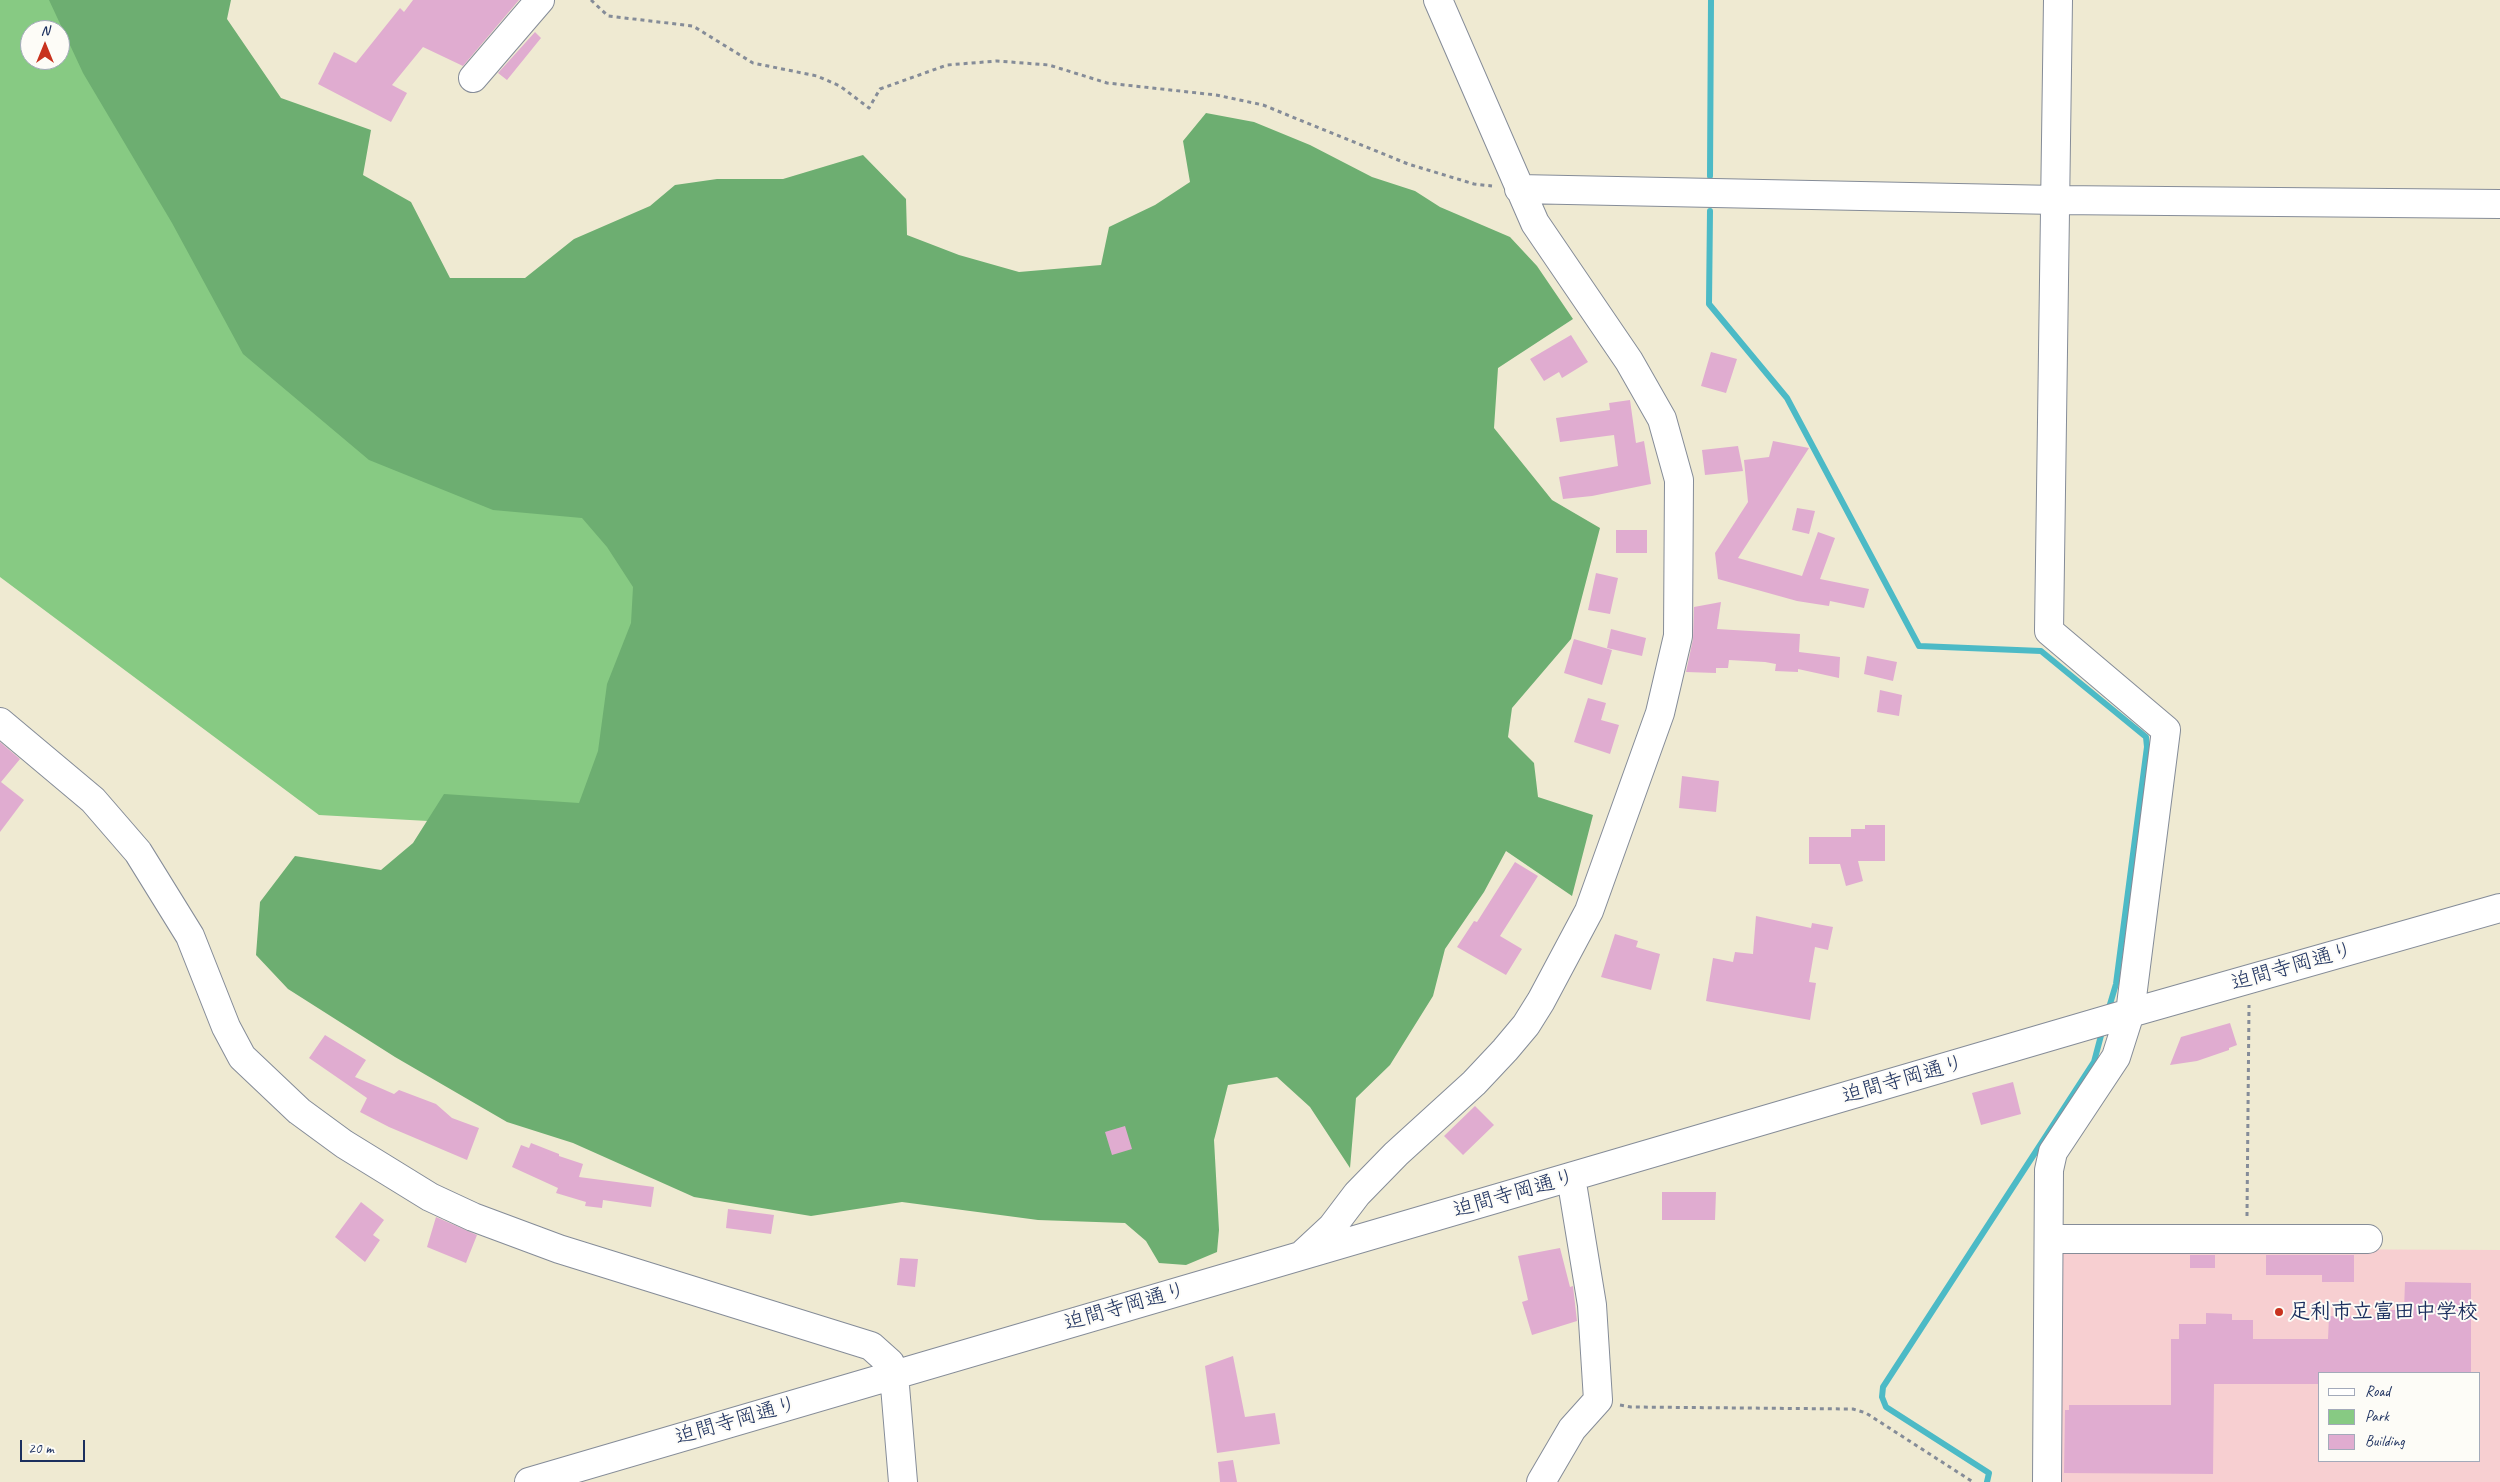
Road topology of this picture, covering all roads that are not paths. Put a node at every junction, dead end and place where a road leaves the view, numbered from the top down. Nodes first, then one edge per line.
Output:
1 (540, 0) edge
2 (1438, 0) edge
3 (2058, 0) edge
4 (473, 78) dead end
5 (1519, 189) junction
6 (2056, 200) junction
7 (2500, 204) edge
8 (0, 722) edge
9 (2500, 908) edge
10 (2130, 1013) junction
11 (1571, 1177) junction
12 (2049, 1239) junction
13 (2368, 1239) dead end
14 (1299, 1257) junction
15 (894, 1374) junction
16 (570, 1477) edge
17 (529, 1482) edge
18 (903, 1482) edge
19 (1540, 1482) edge
20 (2047, 1482) edge

1 - 4 street
2 - 5 street
3 - 6 street
5 - 6 street
5 - 14 street
6 - 7 street
6 - 10 street
8 - 15 street
9 - 10 street, 迫間寺岡通り
10 - 11 street, 迫間寺岡通り
10 - 12 street
11 - 14 street, 迫間寺岡通り
11 - 19 street
12 - 13 street
12 - 20 street
14 - 15 street, 迫間寺岡通り
15 - 16 street, 迫間寺岡通り
15 - 18 street
16 - 17 street, 迫間寺岡通り

